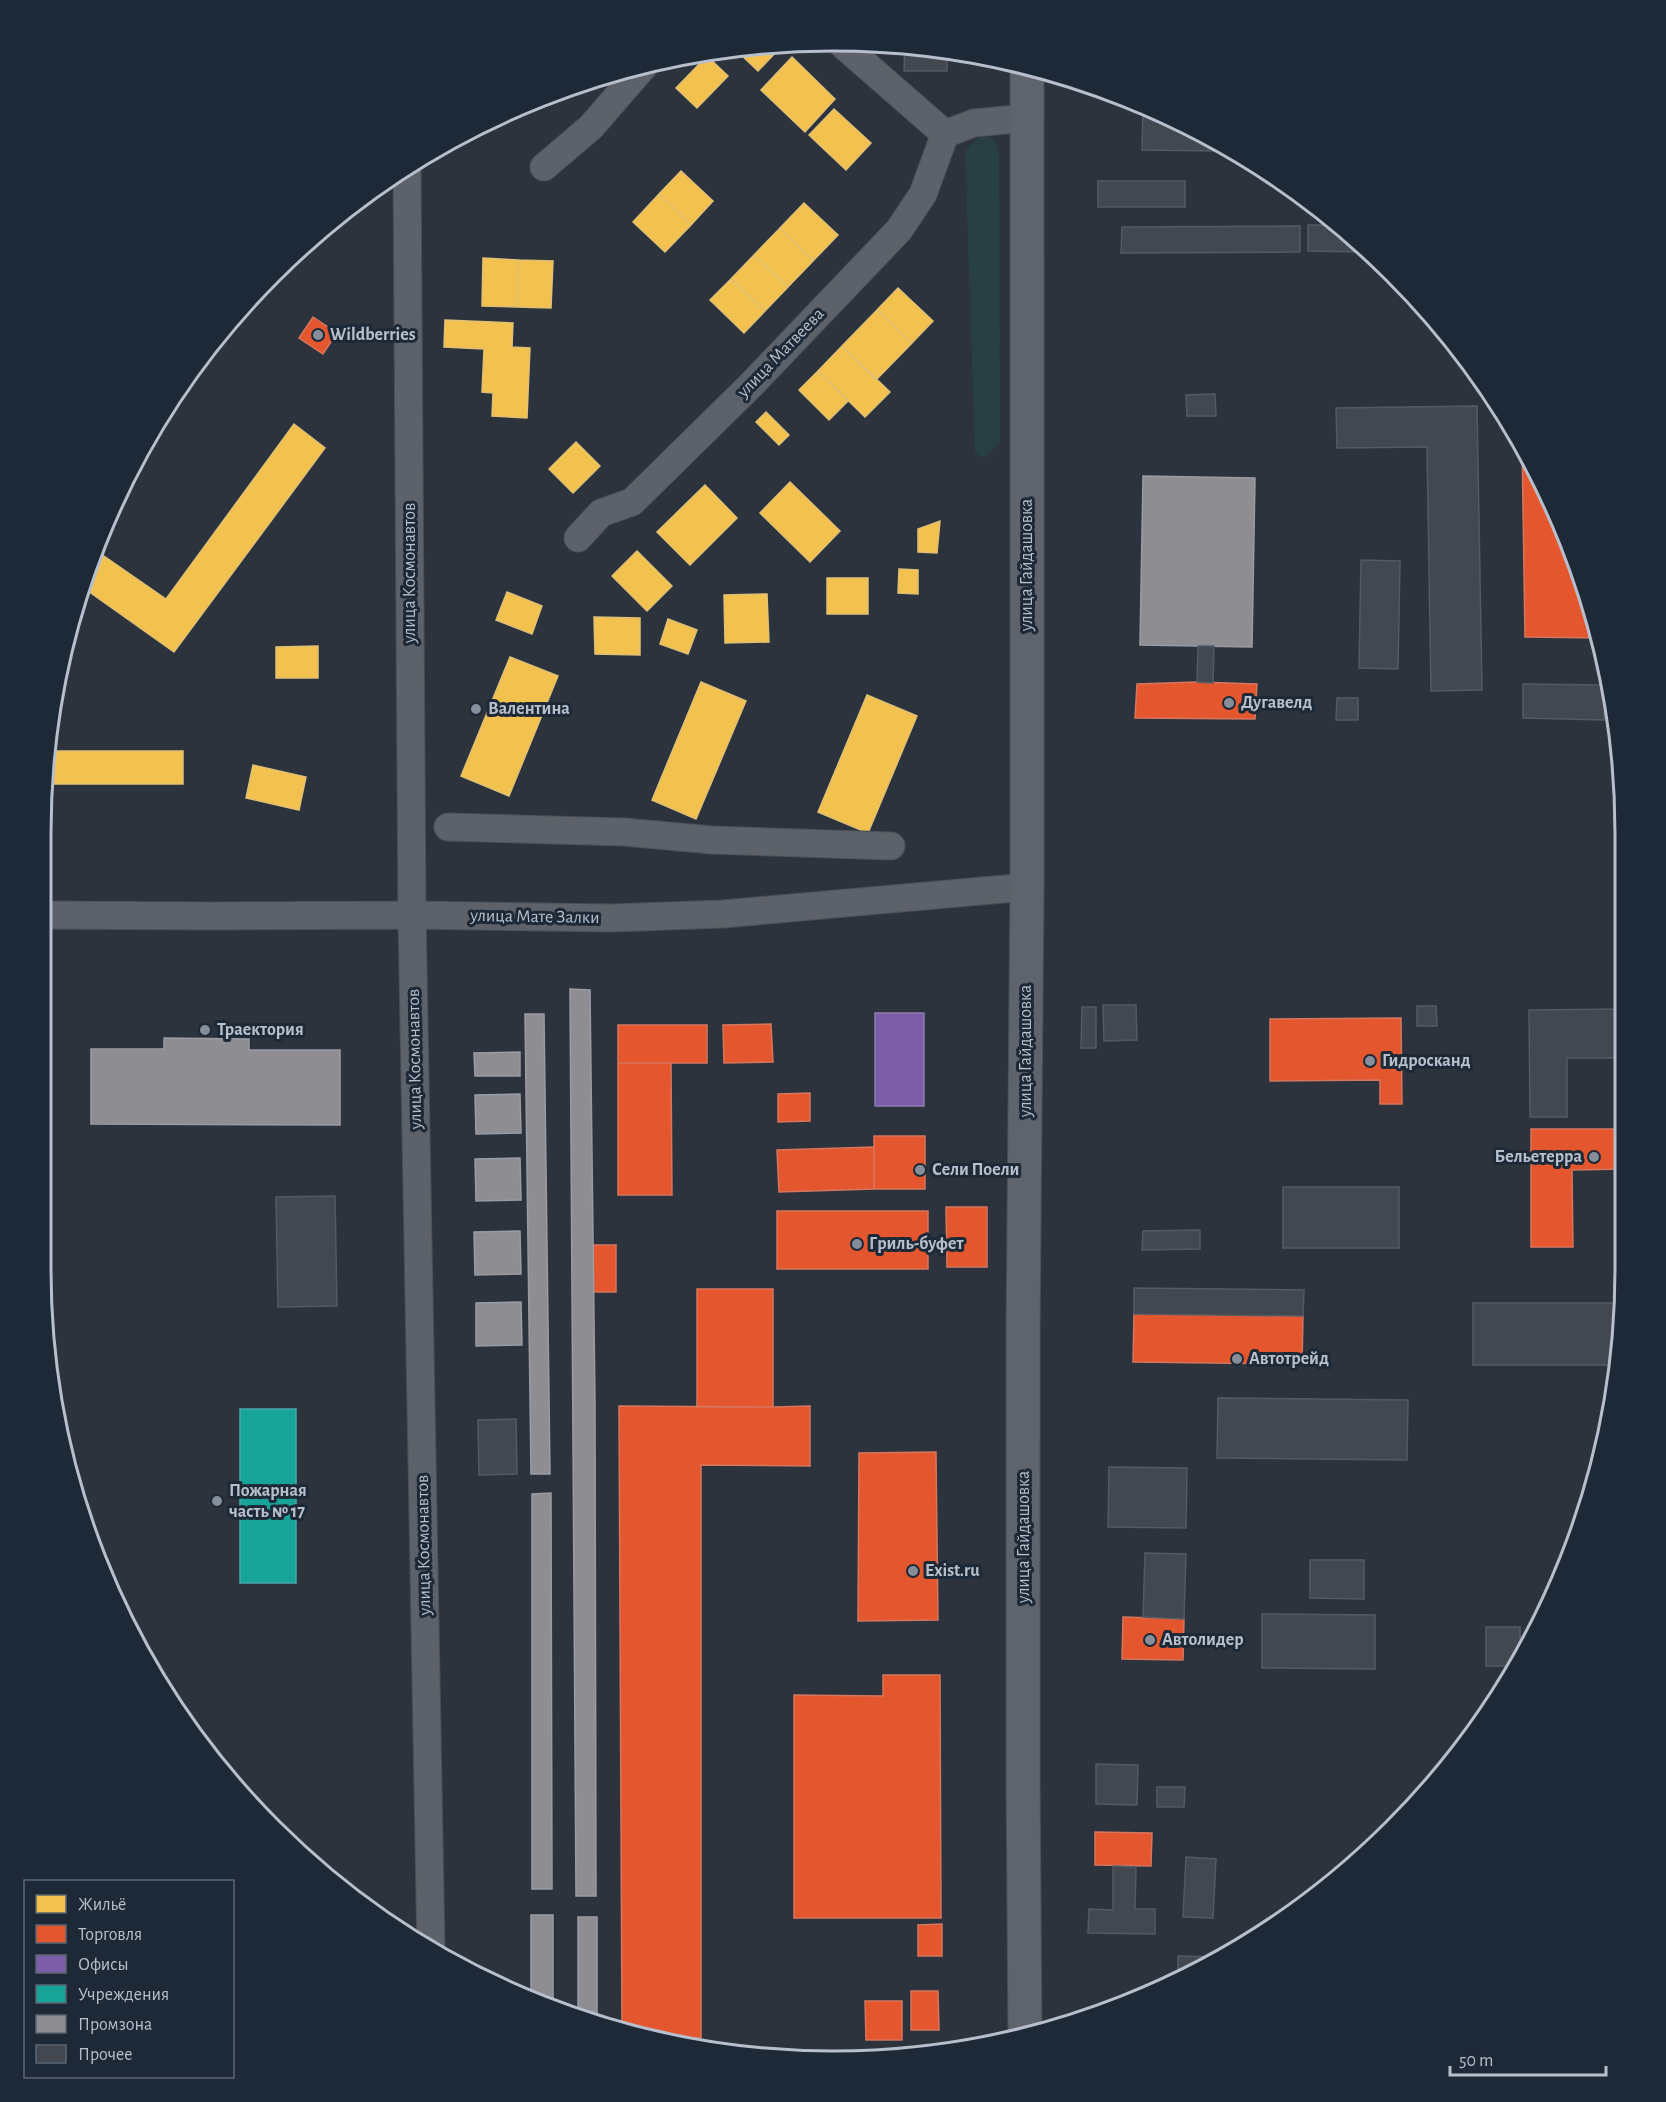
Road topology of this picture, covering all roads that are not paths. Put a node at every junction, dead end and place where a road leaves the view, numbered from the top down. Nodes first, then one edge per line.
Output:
1 (851, 52) edge
2 (1027, 76) edge
3 (635, 77) edge
4 (1027, 118) junction
5 (945, 134) junction
6 (544, 167) dead end
7 (407, 178) edge
8 (578, 538) dead end
9 (448, 827) dead end
10 (891, 846) dead end
11 (1027, 887) junction
12 (51, 915) edge
13 (412, 915) junction
14 (431, 1939) edge
15 (1025, 2026) edge

1 - 5 street
2 - 4 main road, улица Гайдашовка
3 - 6 street
4 - 5 street
4 - 11 main road, улица Гайдашовка
5 - 8 street, улица Матвеева
7 - 13 street, улица Космонавтов
9 - 10 street
11 - 13 street, улица Мате Залки
11 - 15 main road, улица Гайдашовка
12 - 13 street, улица Мате Залки
13 - 14 street, улица Космонавтов

